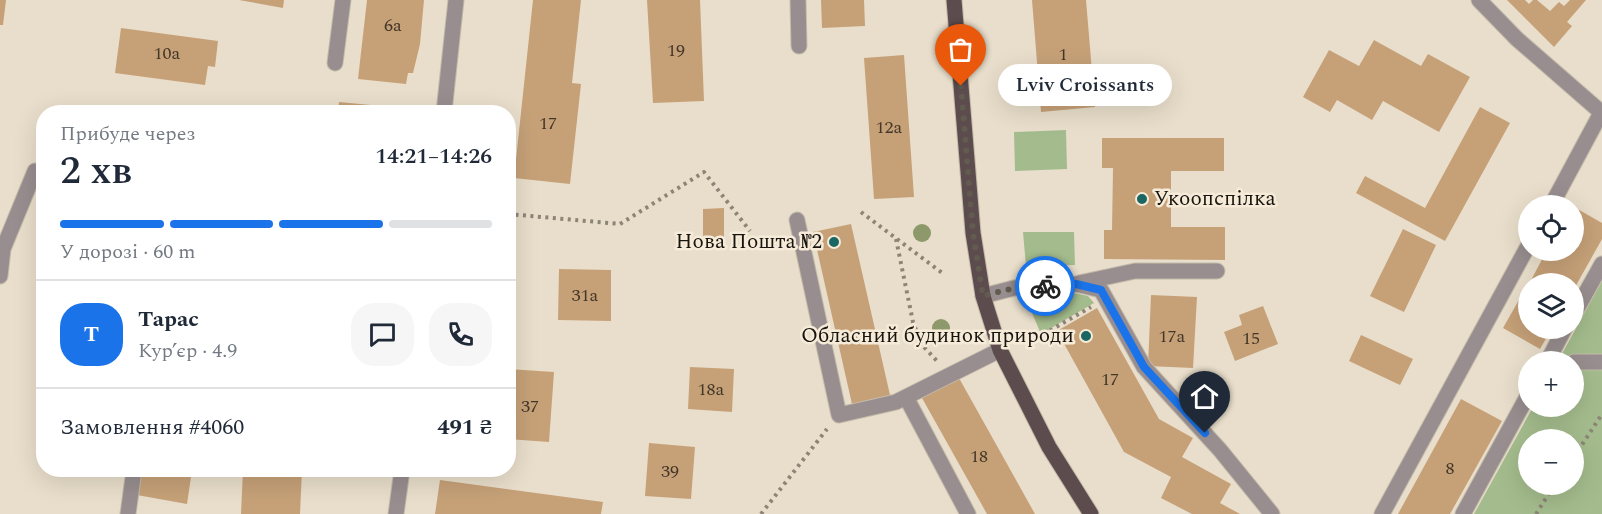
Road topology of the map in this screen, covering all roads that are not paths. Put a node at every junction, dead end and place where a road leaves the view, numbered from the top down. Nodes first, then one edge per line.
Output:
1 (343, 0) edge
2 (456, 0) edge
3 (798, 0) edge
4 (954, 0) edge
5 (1479, 0) edge
6 (799, 46) dead end
7 (335, 63) dead end
8 (445, 105) edge
9 (1602, 113) edge
10 (36, 177) edge
11 (1557, 195) edge
12 (797, 220) dead end
13 (4, 236) edge
14 (1520, 261) edge
15 (1602, 264) edge
16 (1217, 271) dead end
17 (0, 276) edge
18 (1076, 284) junction
19 (983, 296) junction
20 (1584, 296) edge
21 (1000, 350) junction
22 (1584, 362) edge
23 (1602, 362) edge
24 (906, 397) junction
25 (1518, 413) edge
26 (133, 477) edge
27 (401, 477) edge
28 (128, 514) edge
29 (396, 514) edge
30 (968, 514) edge
31 (1090, 514) edge
32 (1272, 514) edge
33 (1382, 514) edge
34 (1463, 514) edge

1 - 7 street
2 - 8 street
3 - 6 street
4 - 19 main road
5 - 9 street
9 - 11 street
10 - 13 street
12 - 24 street
13 - 17 street
14 - 33 street
15 - 20 street
16 - 18 street
18 - 19 street
18 - 32 street
19 - 21 main road
21 - 24 street
21 - 31 main road
22 - 23 street
24 - 30 street
25 - 34 street
26 - 28 street
27 - 29 street

